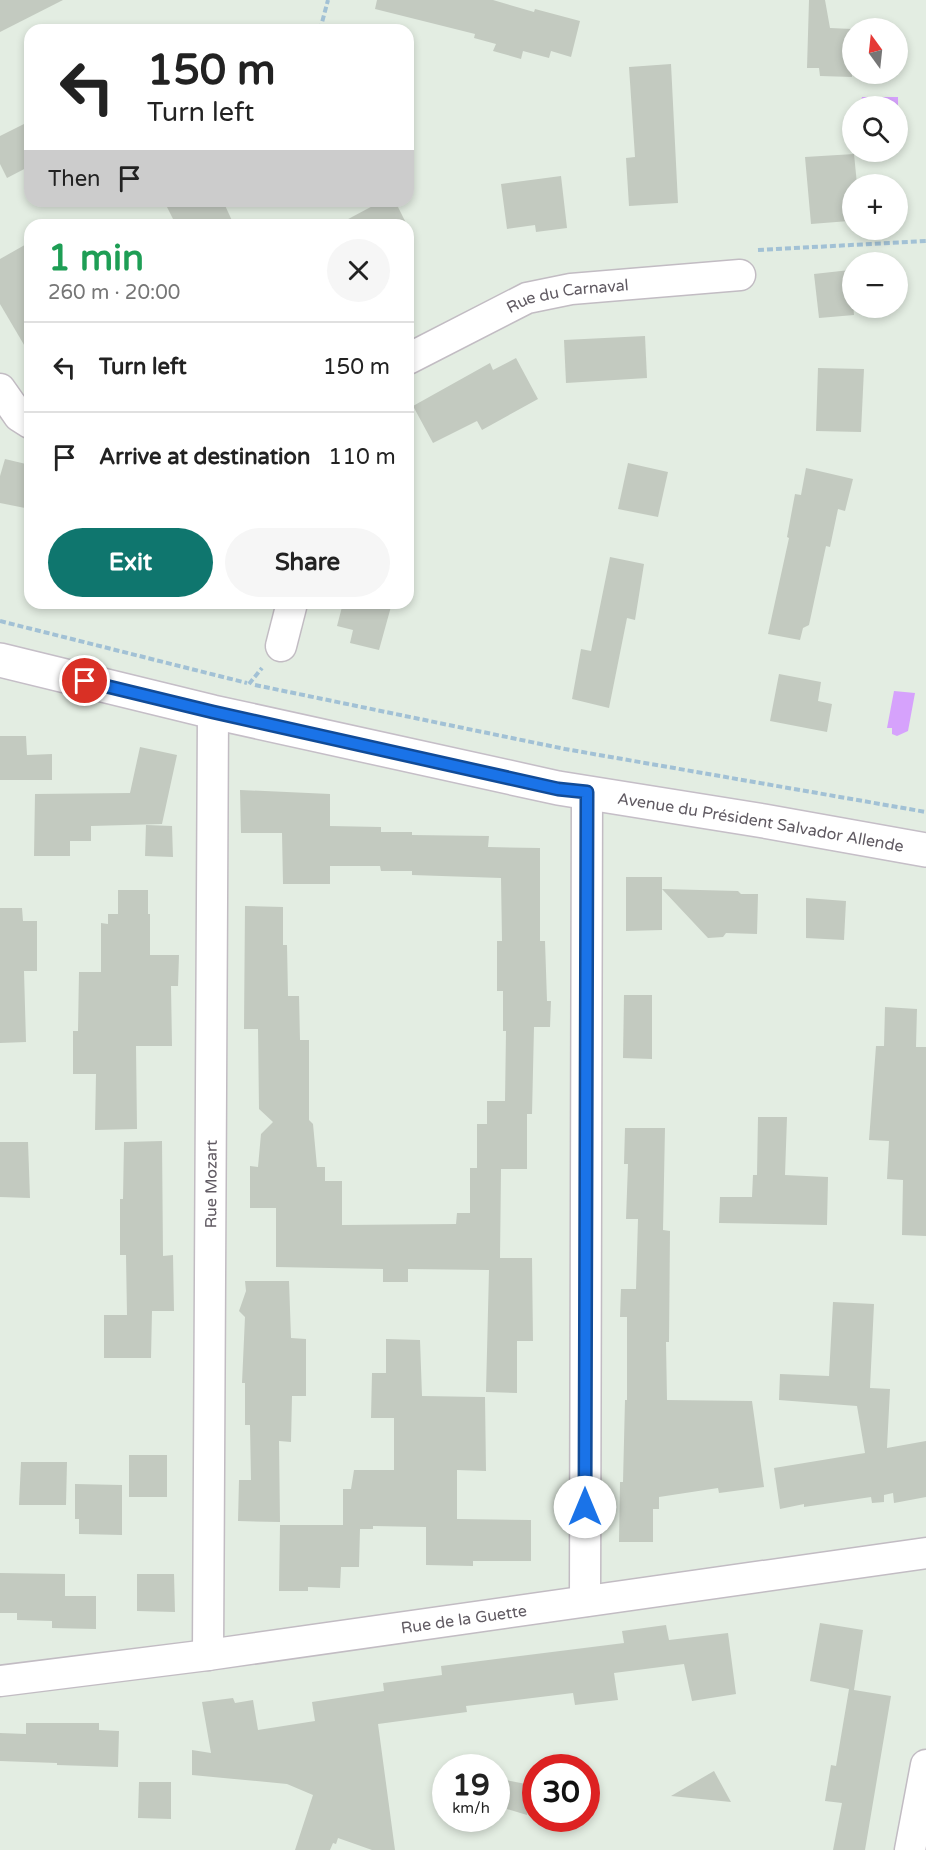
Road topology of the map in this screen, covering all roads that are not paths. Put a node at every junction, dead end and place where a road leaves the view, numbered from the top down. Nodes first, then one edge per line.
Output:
1 (745, 263) road end
2 (414, 356) edge
3 (0, 389) edge
4 (24, 419) edge
5 (290, 609) edge
6 (281, 646) dead end
7 (0, 660) edge
8 (213, 712) junction
9 (587, 792) junction
10 (926, 850) edge
11 (926, 1553) edge
12 (585, 1601) junction
13 (207, 1656) junction
14 (0, 1681) edge
15 (925, 1775) edge
16 (910, 1850) edge

1 - 2 street, Rue du Carnaval
3 - 4 street
5 - 6 street
7 - 8 street, Avenue du Président Salvador Allende
8 - 9 street, Avenue du Président Salvador Allende
8 - 13 street, Rue Mozart
9 - 10 street, Avenue du Président Salvador Allende
9 - 12 street
11 - 12 street, Rue de la Guette
12 - 13 street, Rue de la Guette
13 - 14 street, Rue de la Guette
15 - 16 street

